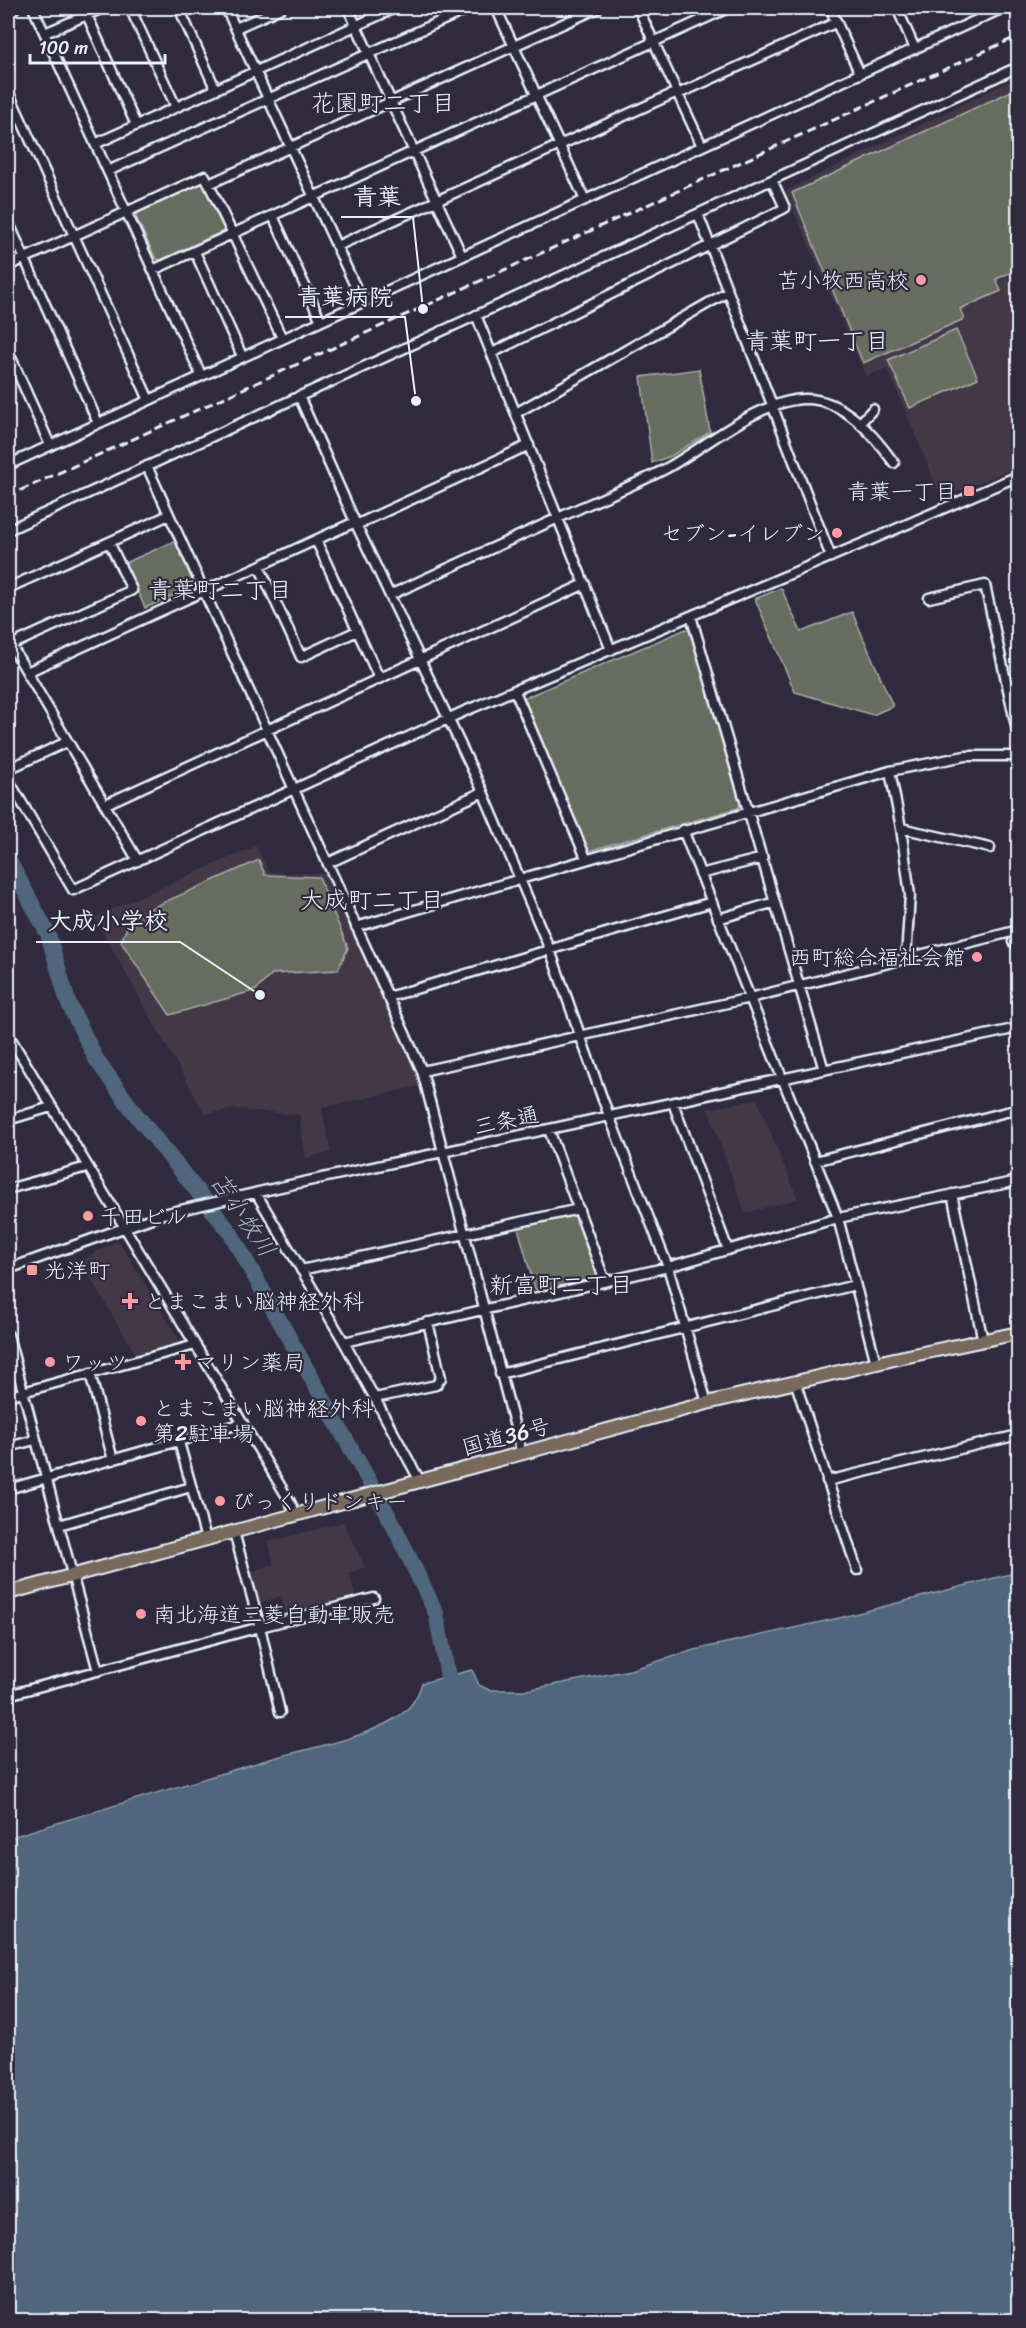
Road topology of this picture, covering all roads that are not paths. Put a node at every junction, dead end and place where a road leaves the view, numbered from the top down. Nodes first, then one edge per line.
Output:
1 (15, 8) edge
2 (33, 8) edge
3 (103, 8) edge
4 (130, 8) edge
5 (179, 8) edge
6 (226, 8) edge
7 (281, 8) edge
8 (348, 8) edge
9 (395, 8) edge
10 (470, 8) edge
11 (496, 8) edge
12 (598, 8) edge
13 (638, 8) edge
14 (728, 8) edge
15 (830, 8) edge
16 (897, 8) edge
17 (1003, 8) edge
18 (8, 11) edge
19 (87, 15) junction
20 (837, 22) junction
21 (356, 25) junction
22 (236, 28) junction
23 (45, 33) junction
24 (654, 42) junction
25 (513, 46) junction
26 (915, 49) junction
27 (370, 53) junction
28 (1018, 67) edge
29 (256, 71) junction
30 (860, 74) junction
31 (215, 88) junction
32 (8, 91) edge
33 (677, 93) junction
34 (536, 96) junction
35 (268, 99) junction
36 (391, 102) junction
37 (176, 107) junction
38 (136, 125) junction
39 (95, 144) junction
40 (560, 146) junction
41 (702, 146) junction
42 (290, 147) junction
43 (414, 151) junction
44 (108, 171) junction
45 (772, 180) junction
46 (209, 184) junction
47 (313, 197) junction
48 (585, 200) junction
49 (438, 201) junction
50 (126, 211) junction
51 (698, 214) junction
52 (273, 216) junction
53 (8, 221) edge
54 (232, 235) junction
55 (73, 236) junction
56 (710, 245) junction
57 (337, 246) junction
58 (195, 252) junction
59 (462, 256) junction
60 (24, 259) junction
61 (8, 266) edge
62 (153, 270) junction
63 (728, 292) junction
64 (362, 301) junction
65 (476, 315) junction
66 (321, 321) junction
67 (282, 338) junction
68 (8, 351) edge
69 (492, 353) junction
70 (242, 356) junction
71 (201, 375) junction
72 (299, 396) junction
73 (149, 400) junction
74 (773, 405) junction
75 (873, 409) dead end
76 (516, 413) junction
77 (98, 423) junction
78 (860, 423) junction
79 (50, 445) junction
80 (529, 445) junction
81 (894, 464) dead end
82 (8, 465) edge
83 (147, 466) junction
84 (1018, 476) edge
85 (169, 515) junction
86 (557, 519) junction
87 (355, 523) junction
88 (8, 530) edge
89 (316, 540) junction
90 (110, 542) junction
91 (831, 557) junction
92 (260, 566) junction
93 (585, 584) junction
94 (8, 588) edge
95 (204, 591) junction
96 (390, 595) junction
97 (929, 598) dead end
98 (691, 616) junction
99 (357, 632) junction
100 (9, 643) edge
101 (611, 650) junction
102 (421, 659) junction
103 (27, 672) junction
104 (379, 678) junction
105 (515, 691) junction
106 (448, 718) junction
107 (267, 729) junction
108 (1018, 735) edge
109 (67, 742) junction
110 (1018, 756) edge
111 (8, 770) edge
112 (890, 771) junction
113 (8, 779) edge
114 (295, 789) junction
115 (483, 792) junction
116 (106, 804) junction
117 (748, 811) junction
118 (901, 828) junction
119 (683, 830) junction
120 (990, 848) dead end
121 (586, 858) junction
122 (763, 858) junction
123 (138, 861) junction
124 (328, 863) junction
125 (700, 874) junction
126 (521, 878) junction
127 (712, 902) junction
128 (775, 902) junction
129 (718, 919) junction
130 (356, 927) junction
131 (1011, 932) dead end
132 (550, 950) junction
133 (906, 958) junction
134 (799, 985) junction
135 (388, 997) junction
136 (750, 998) junction
137 (1018, 1028) edge
138 (8, 1034) edge
139 (581, 1036) junction
140 (12, 1050) edge
141 (824, 1070) junction
142 (422, 1071) junction
143 (783, 1080) junction
144 (673, 1103) junction
145 (51, 1107) junction
146 (1018, 1109) edge
147 (610, 1117) junction
148 (8, 1120) edge
149 (549, 1130) junction
150 (444, 1152) junction
151 (816, 1161) junction
152 (87, 1167) junction
153 (1018, 1181) edge
154 (8, 1190) edge
155 (256, 1193) junction
156 (952, 1194) junction
157 (579, 1209) junction
158 (838, 1218) junction
159 (124, 1226) junction
160 (464, 1232) junction
161 (728, 1250) junction
162 (668, 1267) junction
163 (8, 1269) edge
164 (301, 1270) junction
165 (605, 1281) junction
166 (855, 1285) junction
167 (484, 1309) junction
168 (428, 1322) junction
169 (686, 1328) junction
170 (1018, 1333) edge
171 (8, 1335) edge
172 (983, 1341) junction
173 (344, 1342) junction
174 (195, 1345) junction
175 (876, 1363) junction
176 (90, 1373) junction
177 (500, 1374) junction
178 (795, 1381) junction
179 (22, 1392) junction
180 (8, 1396) edge
181 (375, 1398) junction
182 (706, 1403) junction
183 (243, 1423) junction
184 (1018, 1435) edge
185 (35, 1440) junction
186 (179, 1442) junction
187 (8, 1448) edge
188 (522, 1454) junction
189 (112, 1460) junction
190 (45, 1478) junction
191 (827, 1481) junction
192 (415, 1482) junction
193 (191, 1487) junction
194 (8, 1489) edge
195 (296, 1514) junction
196 (59, 1525) junction
197 (234, 1532) junction
198 (206, 1539) junction
199 (857, 1570) dead end
200 (73, 1576) junction
201 (8, 1593) edge
202 (374, 1598) dead end
203 (260, 1627) junction
204 (98, 1671) junction
205 (8, 1695) edge
206 (280, 1712) dead end

1 - 18 street
2 - 23 street
3 - 19 street
4 - 37 street
5 - 31 street
6 - 22 street
7 - 22 street
8 - 21 street
9 - 21 street
10 - 27 street
11 - 25 street
12 - 25 street
13 - 24 street
14 - 24 street
15 - 20 street
16 - 26 street
17 - 26 street
19 - 23 street
19 - 38 street
20 - 30 street
20 - 33 street
21 - 27 street
21 - 29 street
22 - 29 street
23 - 39 street
24 - 33 street
24 - 34 street
25 - 34 street
25 - 36 street
26 - 30 street
27 - 35 street
27 - 36 street
28 - 45 street
29 - 31 street
29 - 35 street
30 - 41 street
31 - 37 street
32 - 55 street
33 - 40 street
33 - 41 street
34 - 40 street
34 - 43 street
35 - 42 street
35 - 44 street
36 - 42 street
36 - 43 street
37 - 38 street
38 - 39 street
39 - 44 street
40 - 48 street
40 - 49 street
41 - 48 street
42 - 46 street
42 - 47 street
43 - 47 street
43 - 49 street
44 - 50 street
45 - 51 street
45 - 56 street
46 - 50 street
46 - 54 street
47 - 52 street
47 - 57 street
48 - 59 street
49 - 57 street
49 - 59 street
50 - 55 street
50 - 62 street
51 - 56 street
51 - 65 street
52 - 54 street
52 - 66 street
53 - 60 street
54 - 58 street
54 - 67 street
55 - 60 street
55 - 73 street
56 - 63 street
56 - 69 street
57 - 64 street
58 - 62 street
58 - 70 street
59 - 64 street
60 - 61 street
60 - 77 street
62 - 71 street
63 - 74 street
63 - 76 street
64 - 66 street
65 - 69 street
65 - 72 street
66 - 67 street
67 - 70 street
68 - 79 street
69 - 76 street
70 - 71 street
71 - 73 street
72 - 83 street
72 - 87 street
73 - 77 street
74 - 78 street
74 - 86 street
74 - 91 street
75 - 78 street
76 - 80 street
77 - 79 street
78 - 81 street
79 - 82 street
80 - 86 street
80 - 87 street
83 - 85 street
83 - 88 street
84 - 91 street
85 - 90 street
85 - 95 street
86 - 93 street
86 - 96 street
87 - 89 street
87 - 96 street
89 - 92 street
89 - 99 street
90 - 94 street
90 - 100 street
91 - 98 street
92 - 95 street
92 - 99 street
93 - 101 street
93 - 102 street
95 - 103 street
95 - 107 street
96 - 102 street
97 - 108 street
98 - 101 street
98 - 117 street
99 - 104 street
100 - 103 street
101 - 105 street
102 - 104 street
102 - 106 street
103 - 109 street
104 - 107 street
105 - 106 street
105 - 121 street
106 - 114 street
106 - 115 street
107 - 114 street
107 - 116 street
109 - 111 street
109 - 116 street
110 - 112 street
112 - 117 street
112 - 118 street
113 - 123 street
114 - 123 street
114 - 124 street
115 - 124 street
115 - 126 street
116 - 123 street
117 - 119 street
117 - 122 street
118 - 120 street
118 - 133 street
119 - 121 street
119 - 125 street
121 - 126 street
122 - 125 street
122 - 128 street
124 - 130 street
125 - 127 street
126 - 130 street
126 - 132 street
127 - 129 street
127 - 132 street
128 - 129 street
128 - 134 street
129 - 136 street
130 - 135 street
131 - 133 street
132 - 135 street
132 - 139 street
133 - 134 street
134 - 136 street
134 - 141 street
135 - 142 street
136 - 139 street
136 - 143 street
137 - 141 street, 三条通
138 - 140 street
139 - 142 street
139 - 147 street
140 - 145 street
141 - 143 street, 三条通
142 - 150 street
143 - 144 street, 三条通
143 - 151 street
144 - 147 street, 三条通
144 - 161 street
145 - 148 street
145 - 152 street
146 - 151 street
147 - 149 street, 三条通
147 - 162 street
149 - 150 street, 三条通
149 - 157 street
150 - 155 street, 三条通
150 - 160 street
151 - 158 street
152 - 154 street
152 - 159 street
153 - 156 street
155 - 159 street, 三条通
155 - 164 street
156 - 158 street
156 - 172 street
157 - 160 street
157 - 165 street
158 - 161 street
158 - 166 street
159 - 163 street, 三条通
159 - 174 street
160 - 164 street
160 - 167 street
161 - 162 street
162 - 165 street
162 - 169 street
164 - 173 street
165 - 167 street
166 - 169 street
166 - 175 street
167 - 168 street
167 - 177 street
168 - 173 street
168 - 181 street
169 - 177 street
169 - 182 street
170 - 172 highway, 国道36号
171 - 179 street
172 - 175 highway, 国道36号
173 - 181 street
174 - 176 street
174 - 183 street
175 - 178 highway, 国道36号
176 - 179 street
176 - 189 street
177 - 188 street
178 - 182 highway, 国道36号
178 - 191 street
179 - 180 street
179 - 185 street
181 - 192 street
182 - 188 highway, 国道36号
183 - 186 street
183 - 195 street
184 - 191 street
185 - 187 street
185 - 190 street
186 - 189 street
186 - 193 street
188 - 192 highway, 国道36号
189 - 190 street
190 - 194 street
190 - 196 street
191 - 199 street
192 - 195 highway, 国道36号
193 - 196 street
193 - 198 street
195 - 197 highway, 国道36号
196 - 200 street
197 - 198 highway, 国道36号
197 - 203 street
198 - 200 highway, 国道36号
200 - 201 highway, 国道36号
200 - 204 street
202 - 203 street
203 - 204 street
203 - 206 street
204 - 205 street

